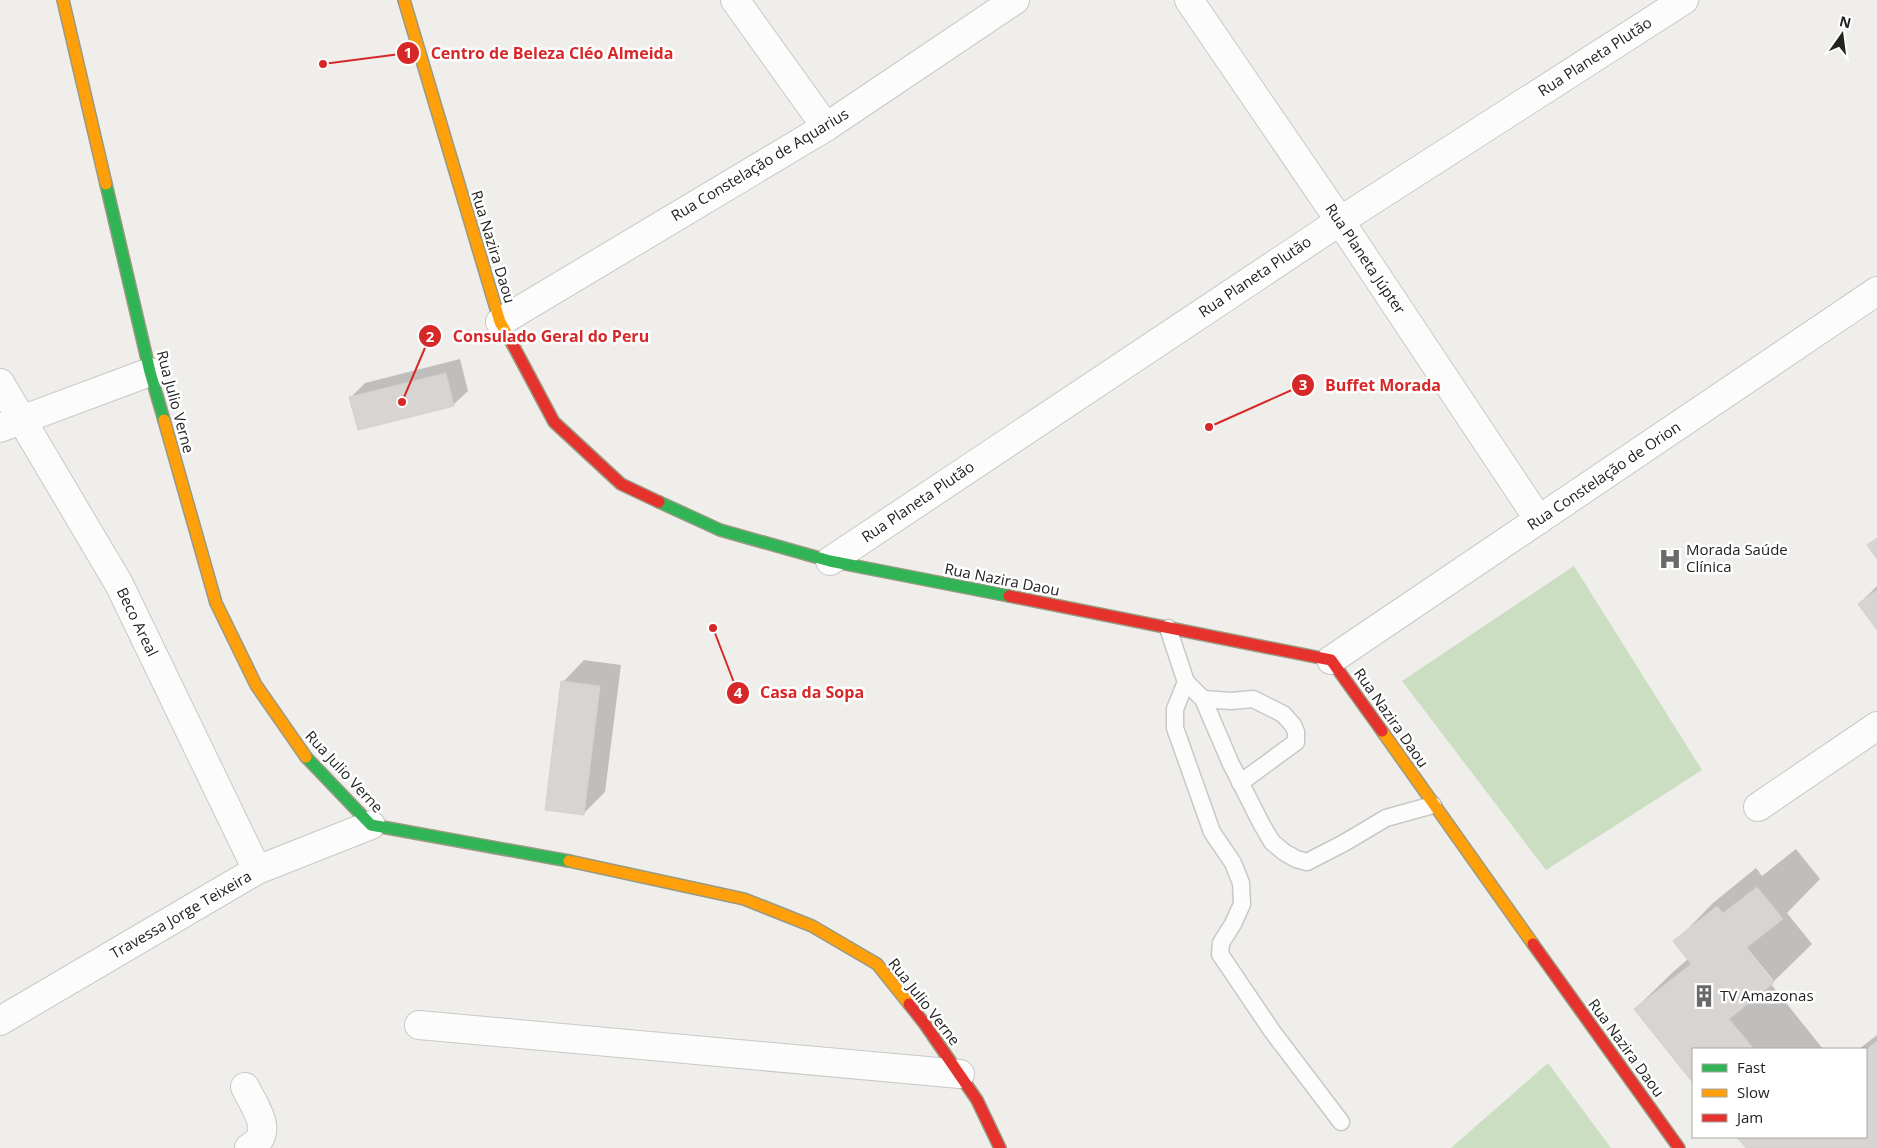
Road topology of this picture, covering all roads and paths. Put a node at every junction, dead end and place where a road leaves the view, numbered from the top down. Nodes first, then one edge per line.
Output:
1 (63, 0) edge
2 (404, 0) edge
3 (735, 0) edge
4 (1015, 0) edge
5 (1189, 0) edge
6 (1684, 0) edge
7 (826, 126) junction
8 (1340, 221) junction
9 (1877, 291) edge
10 (500, 322) junction
11 (150, 372) junction
12 (0, 383) edge
13 (11, 425) edge
14 (1539, 520) junction
15 (830, 561) junction
16 (1168, 628) junction
17 (1331, 660) junction
18 (1186, 682) junction
19 (1203, 699) junction
20 (1877, 726) edge
21 (1240, 783) junction
22 (1433, 805) junction
23 (1758, 807) dead end
24 (371, 825) junction
25 (257, 870) junction
26 (0, 1021) edge
27 (419, 1025) dead end
28 (960, 1074) junction
29 (245, 1087) dead end
30 (1341, 1122) dead end
31 (249, 1148) edge
32 (1000, 1148) edge
33 (1678, 1148) edge

1 - 11 street, Rua Julio Verne
2 - 10 street, Rua Nazira Daou
3 - 7 street
4 - 7 street, Rua Constelação de Aquarius
5 - 8 street, Rua Planeta Júpter
6 - 8 street, Rua Planeta Plutão
7 - 10 street, Rua Constelação de Aquarius
8 - 14 street, Rua Planeta Júpter
8 - 15 street, Rua Planeta Plutão
9 - 14 street, Rua Constelação de Orion
10 - 15 street, Rua Nazira Daou
11 - 13 street
11 - 24 street, Rua Julio Verne
12 - 13 street, Beco Areal
13 - 25 street, Beco Areal
14 - 17 street, Rua Constelação de Orion
15 - 16 street, Rua Nazira Daou
16 - 17 street, Rua Nazira Daou
16 - 18 lane
17 - 22 street, Rua Nazira Daou
18 - 19 lane
18 - 30 lane
19 - 21 lane
19 - 21 lane
20 - 23 street
21 - 22 lane
22 - 33 street, Rua Nazira Daou
24 - 25 street, Travessa Jorge Teixeira
24 - 28 street, Rua Julio Verne
25 - 26 street, Travessa Jorge Teixeira
27 - 28 street
28 - 32 street, Rua Julio Verne
29 - 31 street

